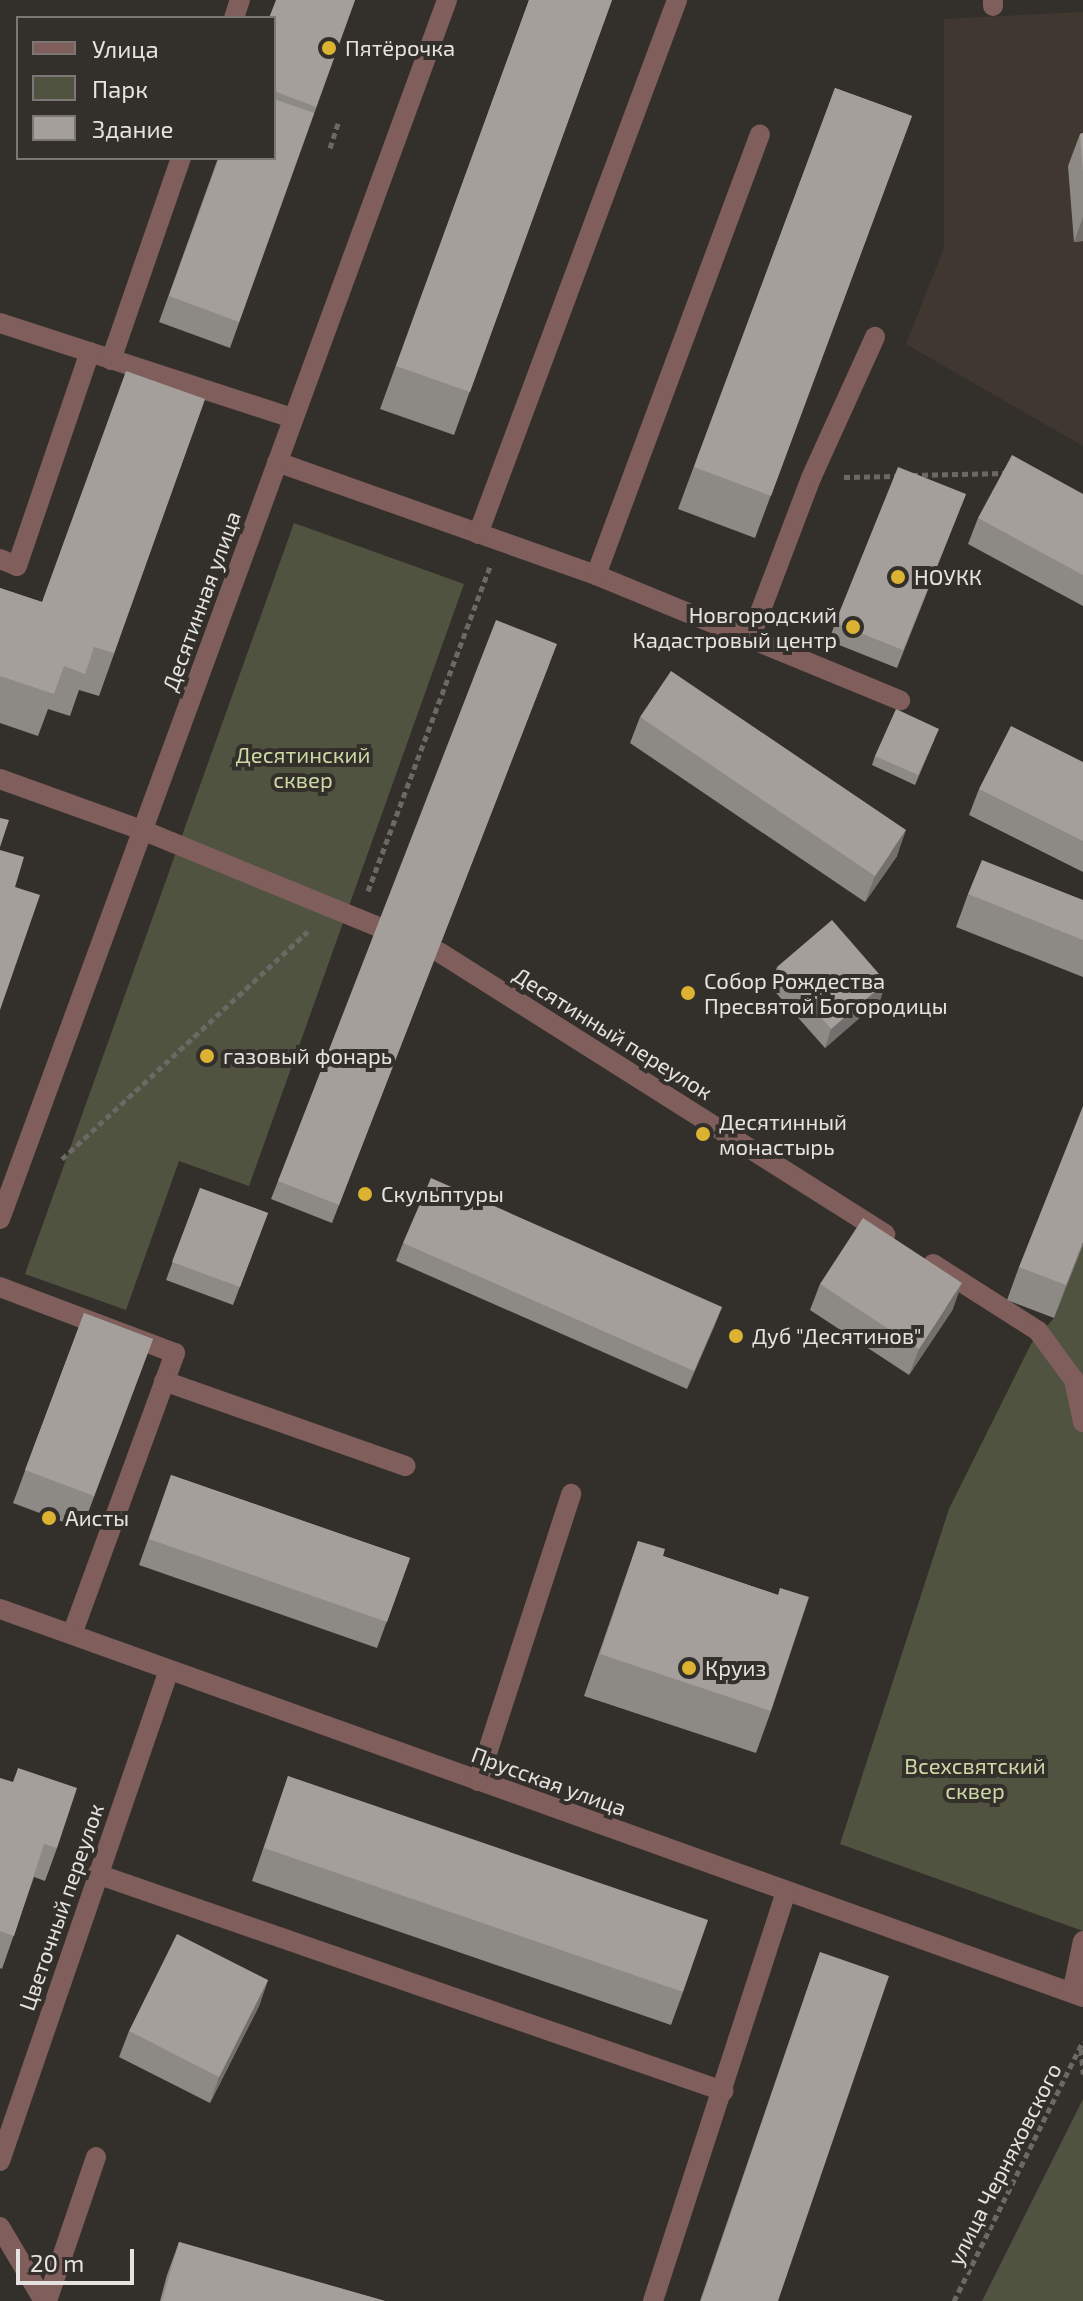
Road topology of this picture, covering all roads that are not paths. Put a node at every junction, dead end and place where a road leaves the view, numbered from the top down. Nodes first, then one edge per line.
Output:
1 (447, 0) edge
2 (677, 0) edge
3 (760, 135) dead end
4 (180, 160) edge
5 (0, 323) edge
6 (875, 337) dead end
7 (90, 352) junction
8 (111, 360) junction
9 (293, 418) junction
10 (277, 462) junction
11 (478, 534) junction
12 (0, 559) edge
13 (596, 575) junction
14 (751, 636) junction
15 (900, 700) dead end
16 (0, 779) edge
17 (142, 830) junction
18 (378, 927) edge
19 (439, 952) edge
20 (0, 1219) edge
21 (0, 1287) edge
22 (164, 1381) junction
23 (1083, 1422) edge
24 (405, 1466) dead end
25 (571, 1494) dead end
26 (0, 1609) edge
27 (72, 1634) junction
28 (169, 1670) junction
29 (478, 1781) junction
30 (97, 1874) junction
31 (786, 1891) junction
32 (1083, 1941) edge
33 (1077, 1995) edge
34 (723, 2091) junction
35 (96, 2157) dead end
36 (0, 2161) edge
37 (0, 2227) edge
38 (46, 2301) edge
39 (653, 2301) edge

1 - 9 street, Десятинная улица
2 - 11 street
3 - 13 street
4 - 8 street
5 - 7 street
6 - 14 street
7 - 8 street
7 - 12 street
8 - 9 street
9 - 10 street, Десятинная улица
10 - 11 street
10 - 17 street, Десятинная улица
11 - 13 street
13 - 14 street
14 - 15 street
16 - 17 street
17 - 18 street
17 - 20 street, Десятинная улица
19 - 23 street, Десятинный переулок
21 - 22 street
22 - 24 street
22 - 27 street
25 - 29 street
26 - 27 street, Прусская улица
27 - 28 street, Прусская улица
28 - 29 street, Прусская улица
28 - 30 street, Цветочный переулок
29 - 31 street, Прусская улица
30 - 34 street
30 - 36 street, Цветочный переулок
31 - 33 street, Прусская улица
31 - 34 street
32 - 33 street
34 - 39 street
35 - 38 street
37 - 38 street

